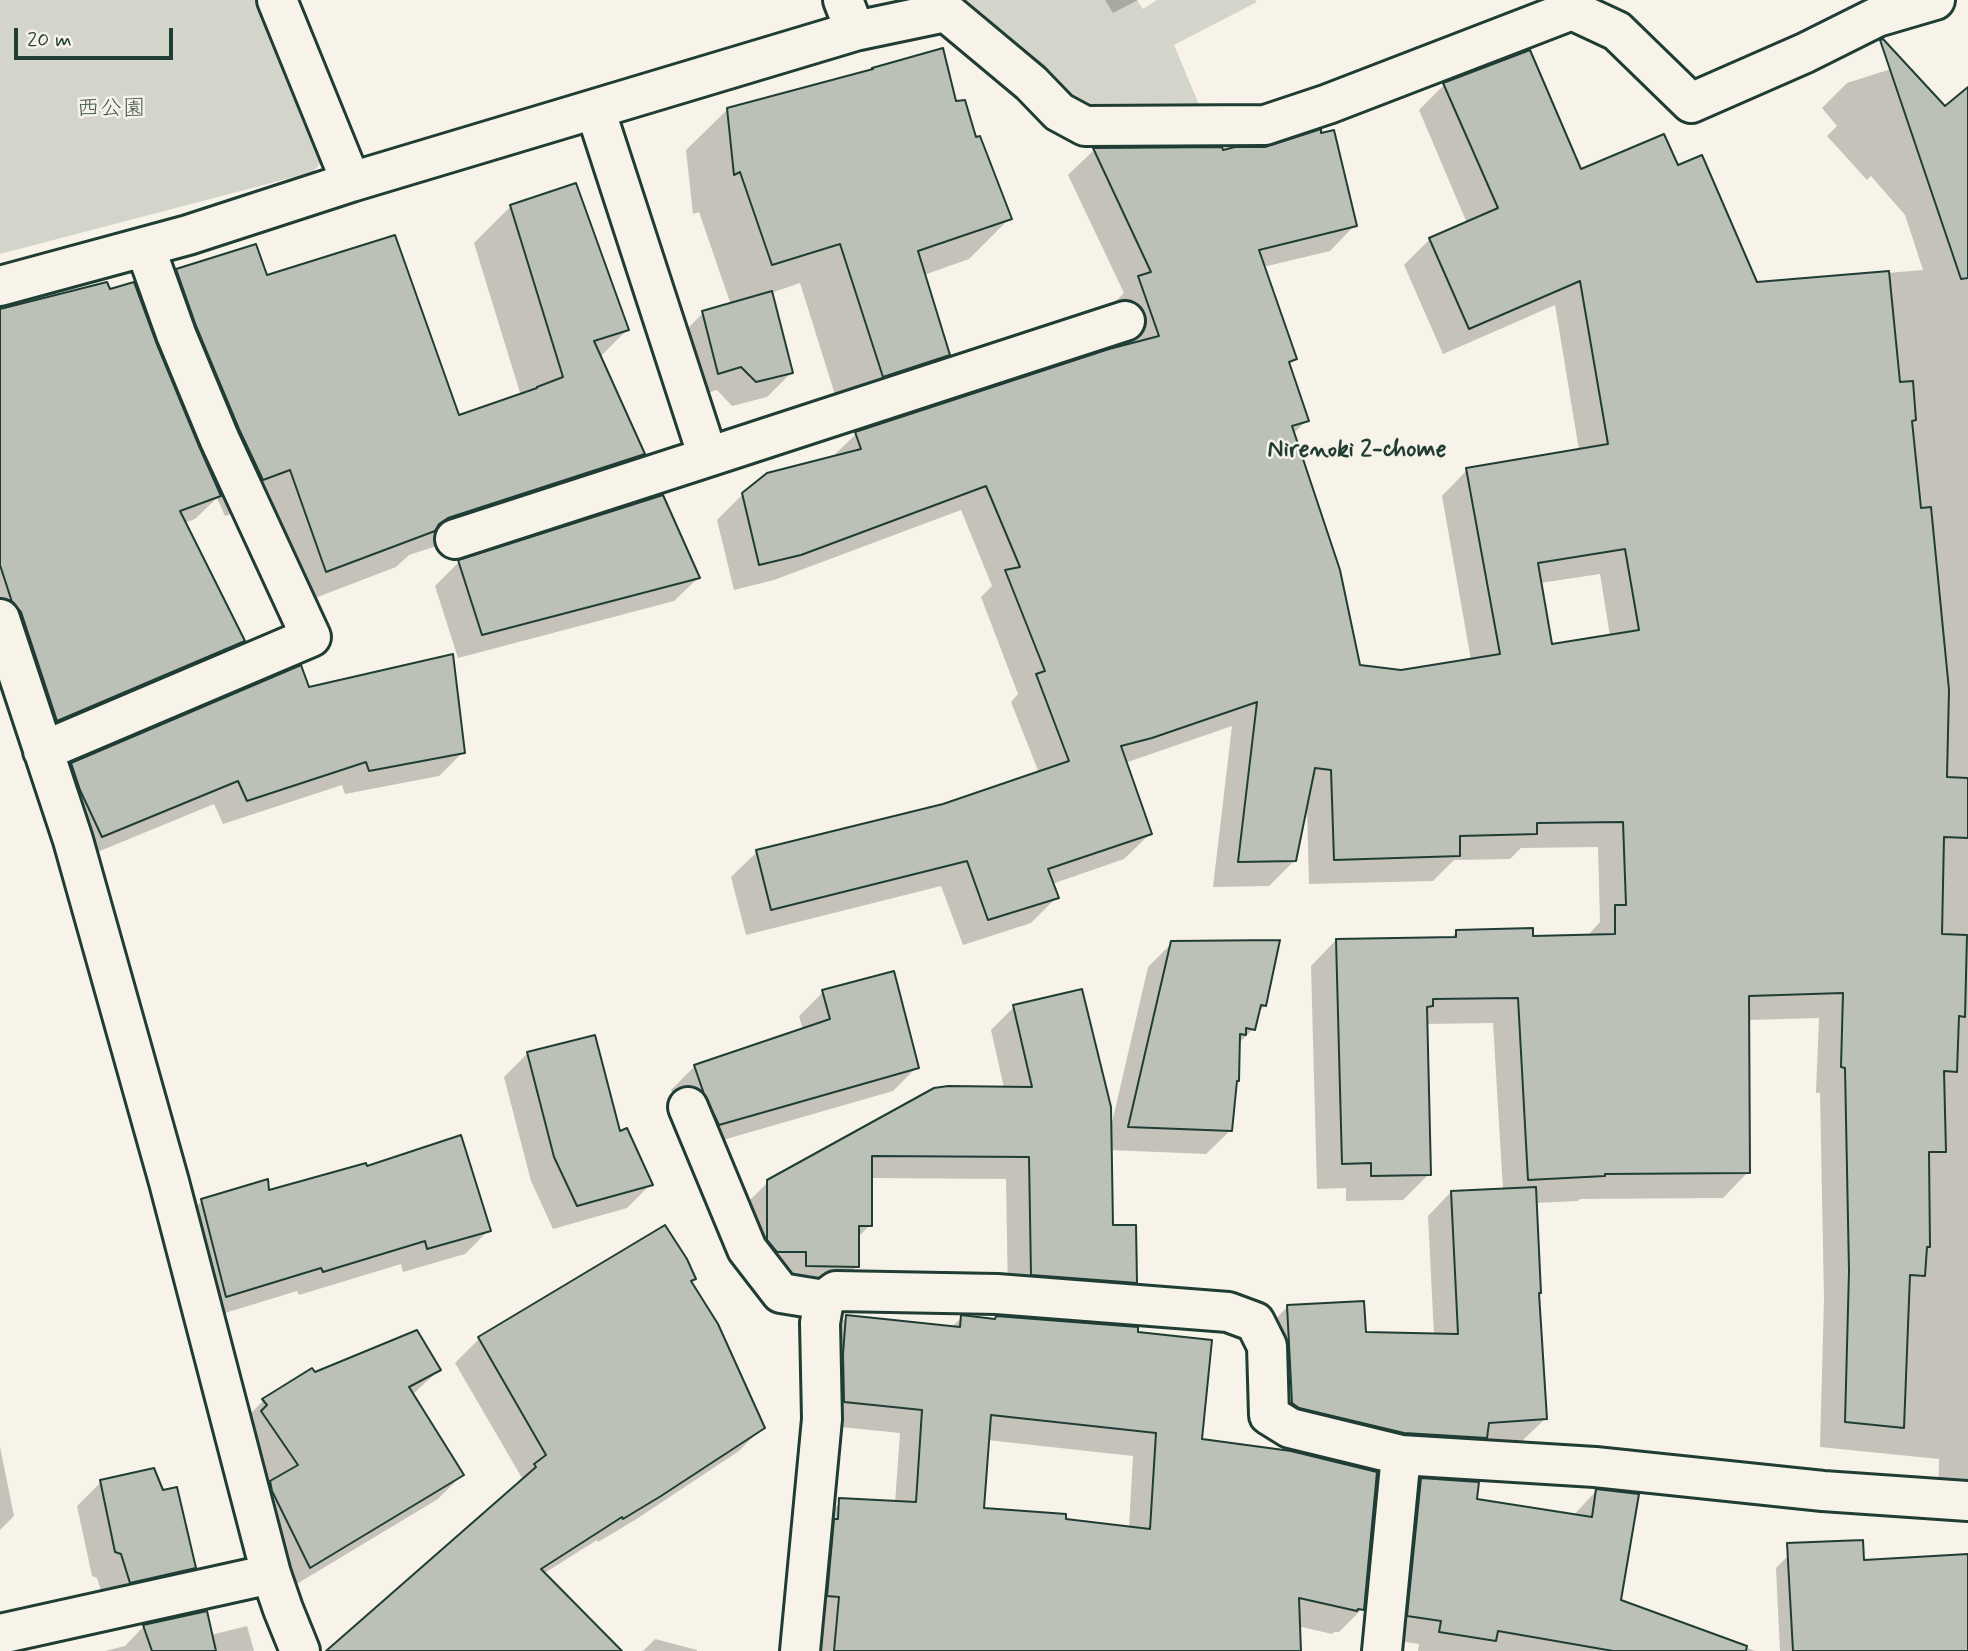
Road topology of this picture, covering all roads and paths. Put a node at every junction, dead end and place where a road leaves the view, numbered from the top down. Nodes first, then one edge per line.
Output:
1 (277, 0) edge
2 (1934, 0) edge
3 (948, 6) edge
4 (849, 16) edge
5 (594, 109) junction
6 (351, 182) junction
7 (145, 247) junction
8 (0, 286) edge
9 (1125, 321) dead end
10 (708, 457) junction
11 (455, 539) dead end
12 (0, 619) edge
13 (43, 751) junction
14 (688, 1107) dead end
15 (824, 1300) junction
16 (1401, 1455) junction
17 (1968, 1501) edge
18 (271, 1574) junction
19 (0, 1634) edge
20 (300, 1651) edge
21 (800, 1651) edge
22 (1382, 1651) edge

1 - 6 street
2 - 3 street
3 - 4 street
4 - 5 street
5 - 6 street
5 - 10 street
6 - 7 street
7 - 8 street
7 - 13 street
9 - 10 street
10 - 11 street
12 - 13 street
13 - 18 street
14 - 15 street
15 - 16 street
15 - 21 street
16 - 17 street
16 - 22 street
18 - 19 street
18 - 20 street

